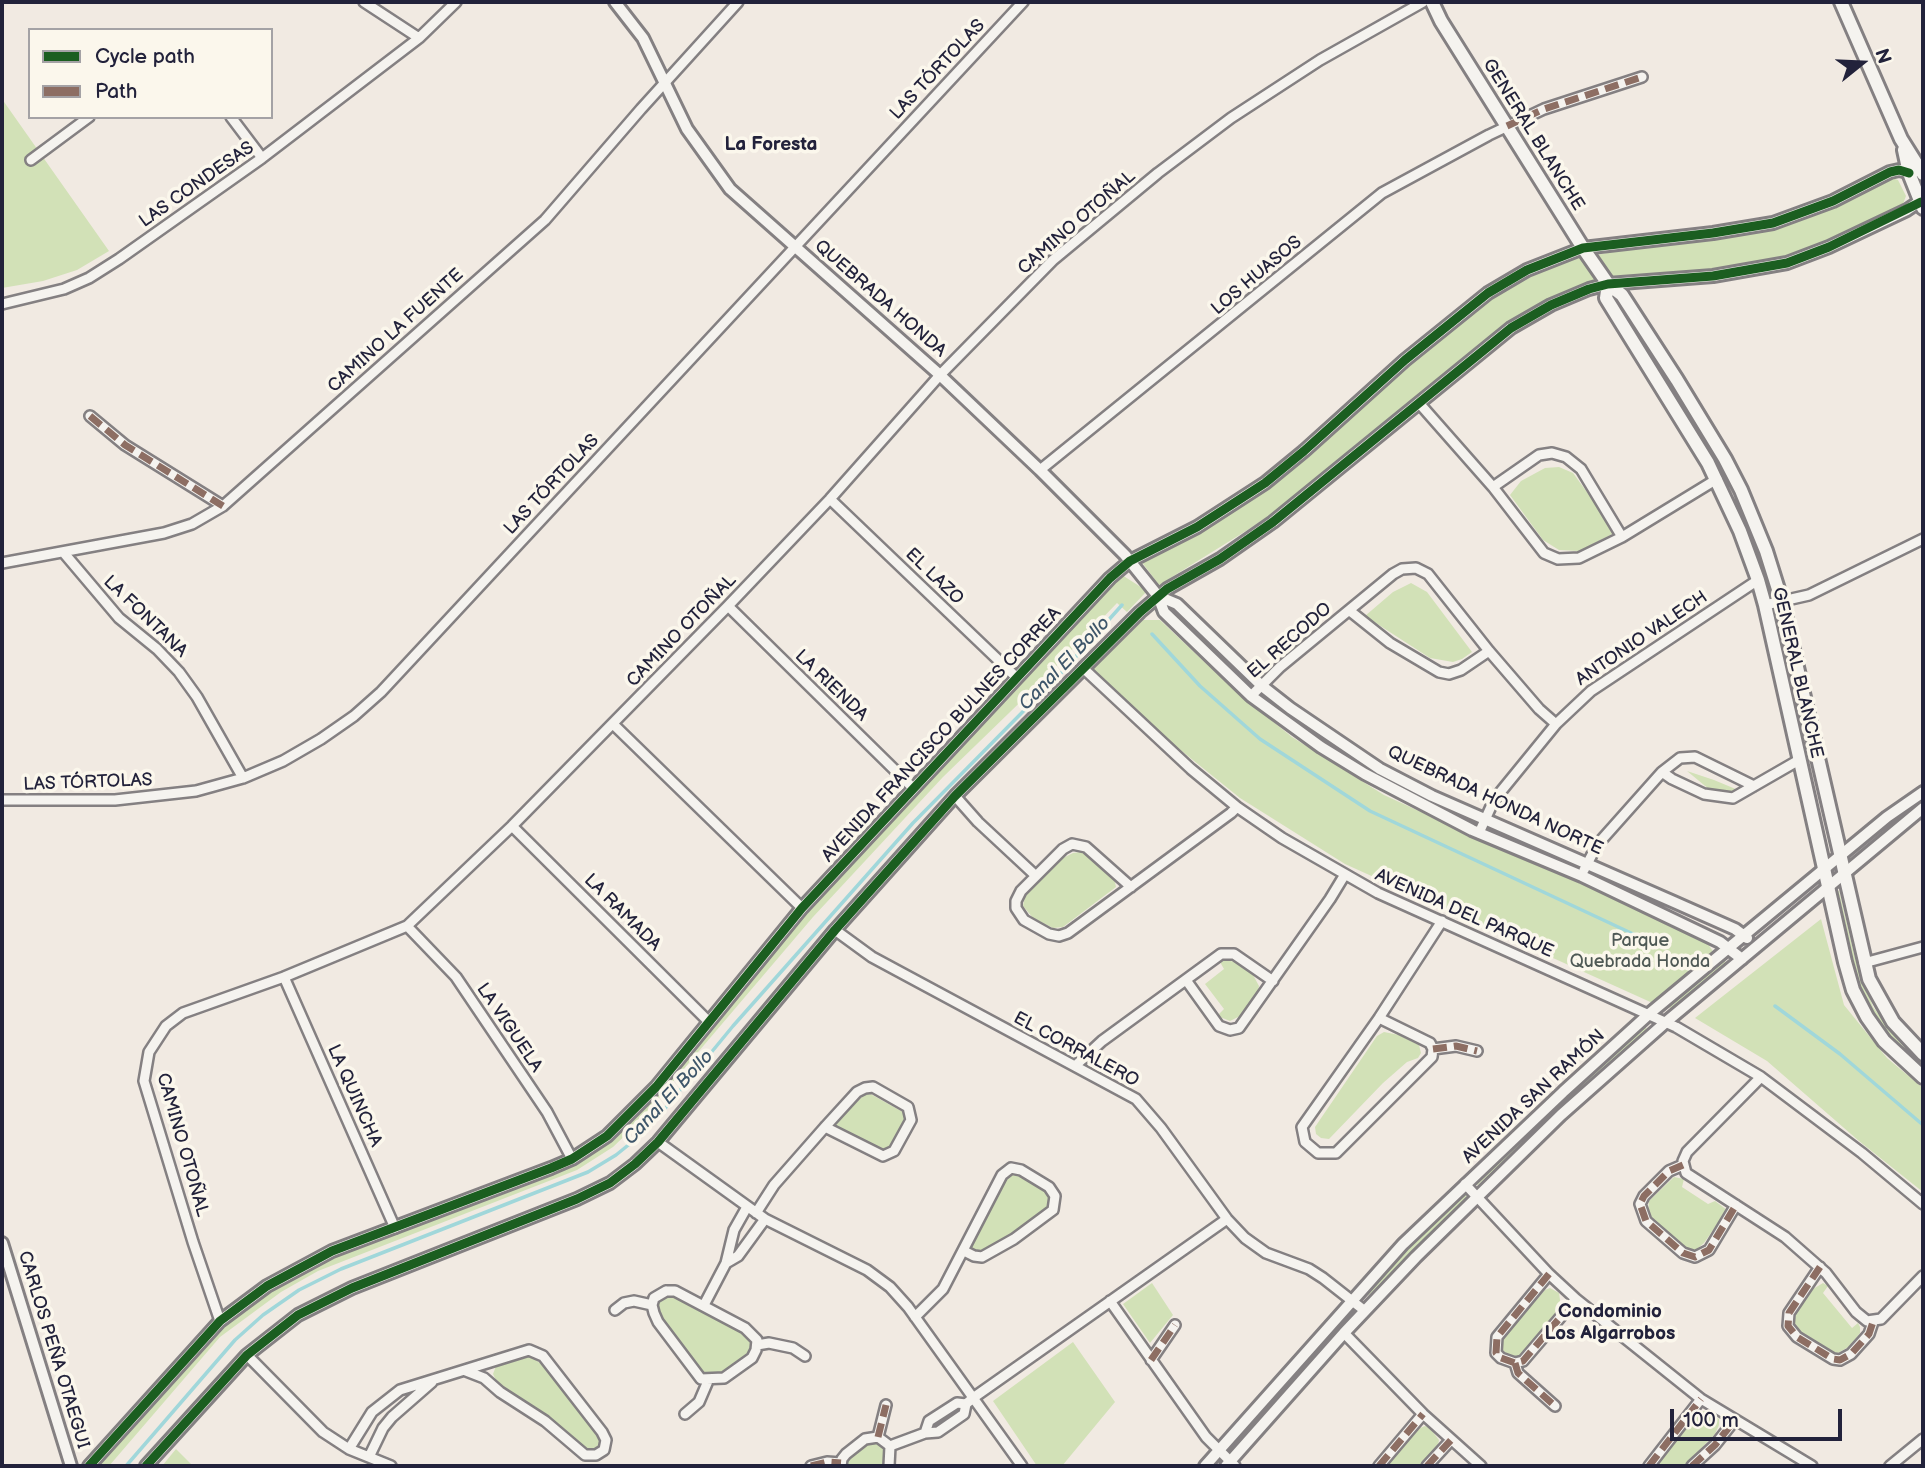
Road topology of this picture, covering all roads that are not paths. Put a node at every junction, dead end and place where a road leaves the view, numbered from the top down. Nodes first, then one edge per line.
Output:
1 (365, 2) edge
2 (456, 2) edge
3 (615, 2) edge
4 (738, 2) edge
5 (1023, 2) edge
6 (1423, 2) edge
7 (1432, 2) edge
8 (1841, 2) edge
9 (419, 38) junction
10 (1642, 77) dead end
11 (664, 84) junction
12 (86, 119) edge
13 (233, 119) edge
14 (1507, 126) junction
15 (1901, 139) junction
16 (262, 158) junction
17 (31, 160) dead end
18 (1909, 173) junction
19 (1923, 174) edge
20 (1922, 203) edge
21 (795, 247) junction
22 (1583, 248) junction
23 (1608, 285) junction
24 (2, 304) edge
25 (1651, 367) junction
26 (940, 375) junction
27 (1690, 402) junction
28 (1419, 403) junction
29 (90, 416) dead end
30 (1685, 422) junction
31 (1725, 459) junction
32 (1040, 470) junction
33 (1717, 480) junction
34 (1493, 486) junction
35 (830, 499) junction
36 (223, 506) junction
37 (1622, 537) junction
38 (1923, 539) edge
39 (64, 553) junction
40 (1130, 561) junction
41 (2, 563) edge
42 (1758, 580) junction
43 (1158, 596) junction
44 (1782, 602) junction
45 (1765, 605) junction
46 (728, 606) junction
47 (1350, 611) junction
48 (1489, 651) junction
49 (1083, 668) junction
50 (1016, 677) junction
51 (1262, 685) junction
52 (1251, 696) junction
53 (613, 724) junction
54 (1556, 724) junction
55 (1799, 760) junction
56 (1662, 772) junction
57 (243, 778) junction
58 (1754, 786) junction
59 (912, 787) junction
60 (1923, 792) edge
61 (955, 796) junction
62 (2, 800) edge
63 (1237, 807) junction
64 (1923, 808) edge
65 (1485, 819) junction
66 (512, 825) junction
67 (1479, 833) junction
68 (1840, 856) junction
69 (1586, 863) junction
70 (1824, 870) junction
71 (1036, 876) junction
72 (1344, 876) junction
73 (1582, 876) junction
74 (1844, 876) junction
75 (1131, 887) junction
76 (1828, 889) junction
77 (802, 908) junction
78 (1442, 922) junction
79 (407, 926) junction
80 (835, 929) junction
81 (1745, 935) junction
82 (1923, 947) edge
83 (1730, 948) junction
84 (1756, 948) junction
85 (1742, 959) junction
86 (1864, 963) junction
87 (284, 977) junction
88 (1186, 980) junction
89 (1273, 981) junction
90 (1649, 1014) junction
91 (1379, 1018) junction
92 (1666, 1022) junction
93 (709, 1023) junction
94 (1433, 1049) junction
95 (1477, 1051) dead end
96 (1923, 1054) edge
97 (1075, 1066) junction
98 (1760, 1077) junction
99 (1923, 1077) edge
100 (825, 1127) junction
101 (658, 1142) junction
102 (572, 1159) junction
103 (1683, 1165) junction
104 (1465, 1184) junction
105 (1476, 1196) junction
106 (1923, 1204) edge
107 (1737, 1205) junction
108 (747, 1207) junction
109 (756, 1213) junction
110 (765, 1219) junction
111 (1227, 1219) junction
112 (395, 1228) junction
113 (2, 1243) edge
114 (964, 1251) junction
115 (726, 1263) junction
116 (1820, 1267) junction
117 (1549, 1274) junction
118 (1923, 1276) edge
119 (1352, 1299) junction
120 (1576, 1299) junction
121 (1110, 1301) junction
122 (652, 1305) junction
123 (704, 1305) junction
124 (615, 1310) dead end
125 (1365, 1311) junction
126 (915, 1317) junction
127 (220, 1321) junction
128 (1873, 1322) junction
129 (1175, 1325) dead end
130 (1344, 1333) junction
131 (757, 1345) junction
132 (247, 1355) junction
133 (805, 1356) dead end
134 (1151, 1360) junction
135 (494, 1361) junction
136 (1515, 1363) junction
137 (466, 1370) junction
138 (435, 1380) junction
139 (708, 1381) junction
140 (492, 1386) junction
141 (1700, 1399) junction
142 (970, 1401) junction
143 (886, 1405) dead end
144 (1555, 1406) dead end
145 (685, 1414) dead end
146 (1423, 1414) junction
147 (1734, 1421) junction
148 (878, 1437) junction
149 (1923, 1439) edge
150 (1451, 1440) junction
151 (890, 1446) junction
152 (349, 1449) junction
153 (1219, 1450) junction
154 (369, 1457) junction
155 (841, 1465) edge
156 (1231, 1465) edge
157 (71, 1466) edge
158 (89, 1466) edge
159 (146, 1466) edge
160 (391, 1466) edge
161 (811, 1466) edge
162 (889, 1466) edge
163 (1023, 1466) edge
164 (1205, 1466) edge
165 (1379, 1466) edge
166 (1427, 1466) edge
167 (1481, 1466) edge
168 (1649, 1466) edge
169 (1692, 1466) edge
170 (1812, 1466) edge
171 (1890, 1466) edge

1 - 9 street
2 - 9 street, LAS CONDESAS
3 - 11 street, QUEBRADA HONDA
4 - 11 street, CAMINO LA FUENTE
5 - 21 street, LAS TÓRTOLAS
6 - 26 street, CAMINO OTOÑAL
7 - 14 main road, GENERAL BLANCHE
8 - 15 main road
9 - 16 street, LAS CONDESAS
10 - 14 street, LOS HUASOS
11 - 21 street, QUEBRADA HONDA
11 - 36 street, CAMINO LA FUENTE
12 - 17 street
13 - 16 street
14 - 22 main road, GENERAL BLANCHE
14 - 32 street, LOS HUASOS
15 - 18 main road
15 - 19 main road
16 - 24 street, LAS CONDESAS
18 - 19 street, AVENIDA FRANCISCO BULNES CORREA
18 - 20 main road
18 - 22 street, AVENIDA FRANCISCO BULNES CORREA
20 - 23 street
21 - 26 street, QUEBRADA HONDA
21 - 57 street, LAS TÓRTOLAS
22 - 23 main road, GENERAL BLANCHE
22 - 40 street, AVENIDA FRANCISCO BULNES CORREA
23 - 25 main road, GENERAL BLANCHE
23 - 27 main road, GENERAL BLANCHE
23 - 28 street
25 - 27 main road
25 - 30 main road, GENERAL BLANCHE
26 - 32 street, QUEBRADA HONDA
26 - 35 street, CAMINO OTOÑAL
27 - 31 main road, GENERAL BLANCHE
28 - 34 street
28 - 43 street
29 - 36 street
30 - 31 main road
30 - 33 main road, GENERAL BLANCHE
31 - 44 main road, GENERAL BLANCHE
32 - 40 street, QUEBRADA HONDA
33 - 37 street
33 - 42 main road, GENERAL BLANCHE
34 - 37 street
34 - 37 street
35 - 46 street, CAMINO OTOÑAL
35 - 50 street, EL LAZO
36 - 39 street, CAMINO LA FUENTE
38 - 44 street
39 - 41 street, CAMINO LA FUENTE
39 - 57 street, LA FONTANA
40 - 43 street, QUEBRADA HONDA
40 - 50 street, AVENIDA FRANCISCO BULNES CORREA
42 - 45 main road, GENERAL BLANCHE
42 - 54 street, ANTONIO VALECH
43 - 49 street
43 - 51 street, QUEBRADA HONDA NORTE
43 - 52 street, QUEBRADA HONDA NORTE
44 - 45 street
44 - 68 main road, GENERAL BLANCHE
45 - 55 main road, GENERAL BLANCHE
46 - 53 street, CAMINO OTOÑAL
46 - 59 street, LA RIENDA
47 - 48 street, EL RECODO
47 - 48 street, EL RECODO
47 - 51 street, EL RECODO
48 - 54 street, EL RECODO
49 - 61 street
49 - 63 street, AVENIDA DEL PARQUE
50 - 59 street, AVENIDA FRANCISCO BULNES CORREA
51 - 52 street, EL RECODO
51 - 65 street, QUEBRADA HONDA NORTE
52 - 67 street, QUEBRADA HONDA NORTE
53 - 66 street, CAMINO OTOÑAL
53 - 77 street
54 - 65 street, ANTONIO VALECH
55 - 58 street
55 - 70 main road, GENERAL BLANCHE
56 - 58 street
56 - 58 street
56 - 69 street
57 - 62 street, LAS TÓRTOLAS
59 - 77 street, AVENIDA FRANCISCO BULNES CORREA
60 - 68 street, AVENIDA SAN RAMÓN
61 - 71 street
61 - 80 street
63 - 72 street, AVENIDA DEL PARQUE
63 - 75 street
64 - 74 street, AVENIDA SAN RAMÓN
65 - 67 street, ANTONIO VALECH
65 - 69 street, QUEBRADA HONDA NORTE
66 - 79 street, CAMINO OTOÑAL
66 - 93 street, LA RAMADA
67 - 73 street, QUEBRADA HONDA NORTE
68 - 70 street, AVENIDA SAN RAMÓN
68 - 74 main road, GENERAL BLANCHE
69 - 73 street
69 - 81 street, QUEBRADA HONDA NORTE
70 - 76 main road, GENERAL BLANCHE
70 - 81 street, AVENIDA SAN RAMÓN
71 - 75 street
71 - 75 street
72 - 78 street, AVENIDA DEL PARQUE
72 - 89 street
73 - 83 street, QUEBRADA HONDA NORTE
74 - 76 street, AVENIDA SAN RAMÓN
74 - 86 main road, GENERAL BLANCHE
76 - 84 street, AVENIDA SAN RAMÓN
76 - 99 main road, GENERAL BLANCHE
77 - 93 street, AVENIDA FRANCISCO BULNES CORREA
78 - 90 street, AVENIDA DEL PARQUE
78 - 91 street
79 - 87 street, CAMINO OTOÑAL
79 - 102 street, LA VIGUELA
80 - 97 street, EL CORRALERO
80 - 101 street
81 - 83 street, AVENIDA SAN RAMÓN
81 - 84 street, QUEBRADA HONDA NORTE
82 - 86 street
83 - 85 street, QUEBRADA HONDA NORTE
83 - 90 street, AVENIDA SAN RAMÓN
84 - 85 street, AVENIDA SAN RAMÓN
85 - 92 street, AVENIDA SAN RAMÓN
86 - 96 main road, GENERAL BLANCHE
87 - 112 street, LA QUINCHA
87 - 127 street, CAMINO OTOÑAL
88 - 89 street
88 - 89 street
88 - 97 street
90 - 92 street, AVENIDA DEL PARQUE
90 - 104 street, AVENIDA SAN RAMÓN
91 - 94 street
91 - 94 street
92 - 98 street, AVENIDA DEL PARQUE
92 - 105 street, AVENIDA SAN RAMÓN
93 - 102 street, AVENIDA FRANCISCO BULNES CORREA
94 - 95 street
97 - 111 street, EL CORRALERO
98 - 103 street
98 - 106 street, AVENIDA DEL PARQUE
100 - 100 street
100 - 109 street
101 - 108 street
101 - 132 street
102 - 112 street, AVENIDA FRANCISCO BULNES CORREA
103 - 107 street
103 - 107 street
104 - 105 street
104 - 119 street, AVENIDA SAN RAMÓN
105 - 117 street
105 - 125 street, AVENIDA SAN RAMÓN
107 - 116 street
108 - 109 street
108 - 115 street
109 - 110 street
110 - 115 street
110 - 126 street
111 - 119 street, EL CORRALERO
111 - 121 street
112 - 127 street, AVENIDA FRANCISCO BULNES CORREA
113 - 157 street, CARLOS PEÑA OTAEGUI
114 - 114 street
114 - 126 street
115 - 123 street
116 - 128 street
116 - 128 street
117 - 120 street
117 - 136 street
118 - 128 street
119 - 125 street, EL CORRALERO
119 - 153 street, AVENIDA SAN RAMÓN
120 - 136 street
120 - 141 street
121 - 134 street
121 - 142 street
122 - 123 street
122 - 124 street
122 - 139 street
123 - 131 street
125 - 130 street, AVENIDA SAN RAMÓN
126 - 142 street
127 - 158 street, AVENIDA FRANCISCO BULNES CORREA
129 - 134 street
130 - 146 street
130 - 156 street, AVENIDA SAN RAMÓN
131 - 133 street
131 - 139 street
132 - 152 street
132 - 159 street
134 - 153 street
135 - 137 street
135 - 140 street
135 - 140 street
136 - 144 street
137 - 138 street
137 - 140 street
138 - 152 street
138 - 154 street
139 - 145 street
141 - 147 street
141 - 168 street
142 - 151 street
142 - 163 street
143 - 148 street
146 - 150 street
146 - 165 street
147 - 169 street
147 - 170 street
148 - 151 street
148 - 155 street
149 - 171 street
150 - 166 street
150 - 167 street
151 - 162 street
152 - 154 street
153 - 156 street
153 - 164 street, AVENIDA SAN RAMÓN
154 - 160 street
155 - 161 street

